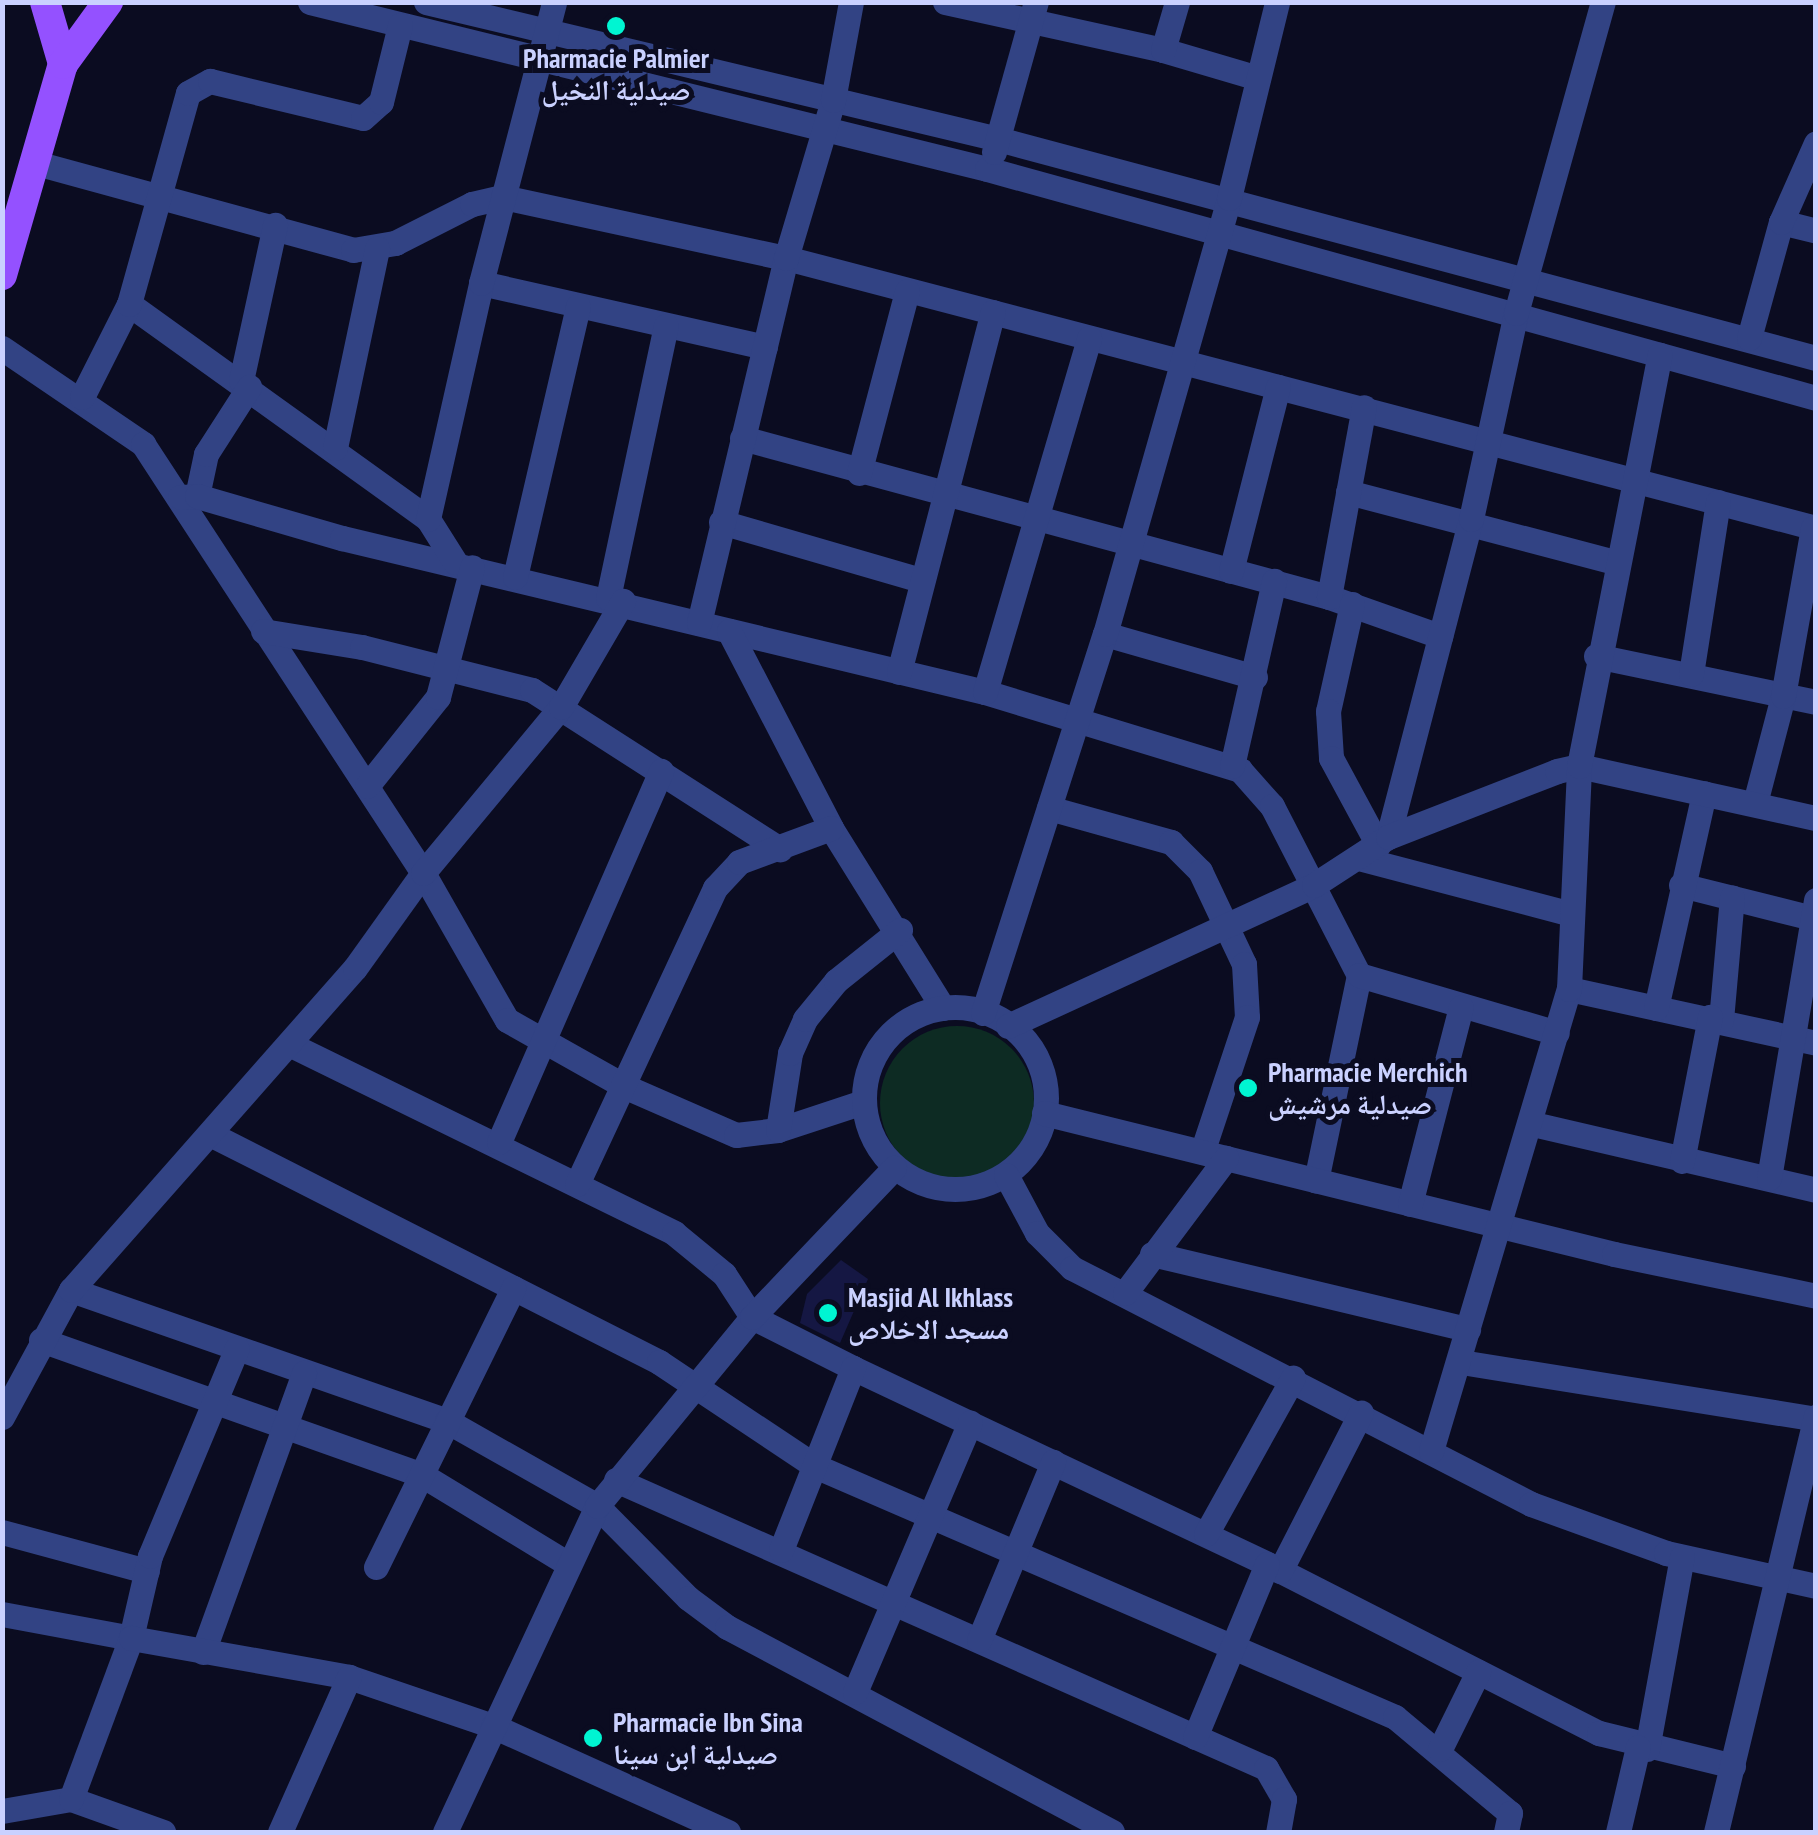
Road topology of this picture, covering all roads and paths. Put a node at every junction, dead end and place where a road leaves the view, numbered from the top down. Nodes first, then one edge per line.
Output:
1 (45, 2) edge
2 (108, 2) edge
3 (310, 2) edge
4 (426, 2) edge
5 (554, 2) edge
6 (851, 2) edge
7 (945, 2) edge
8 (1177, 2) edge
9 (1276, 2) edge
10 (1603, 2) edge
11 (1034, 12) edge
12 (400, 24) junction
13 (548, 33) junction
14 (1163, 50) junction
15 (543, 60) junction
16 (63, 64) junction
17 (1258, 78) junction
18 (833, 100) junction
19 (822, 132) junction
20 (998, 139) junction
21 (1816, 143) edge
22 (36, 163) junction
23 (987, 169) junction
24 (161, 193) junction
25 (502, 197) junction
26 (1229, 198) junction
27 (1781, 222) junction
28 (275, 225) junction
29 (1816, 232) edge
30 (1218, 234) junction
31 (376, 248) junction
32 (786, 258) junction
33 (2, 275) edge
34 (1526, 279) junction
35 (481, 282) junction
36 (907, 291) junction
37 (129, 304) junction
38 (578, 306) junction
39 (993, 312) junction
40 (1516, 313) junction
41 (666, 326) junction
42 (1089, 338) junction
43 (1749, 338) junction
44 (765, 347) junction
45 (2, 348) edge
46 (1660, 355) junction
47 (1816, 358) edge
48 (1182, 364) junction
49 (245, 384) junction
50 (1278, 386) junction
51 (82, 397) junction
52 (1816, 398) edge
53 (1364, 407) junction
54 (742, 438) junction
55 (1487, 440) junction
56 (335, 448) junction
57 (859, 472) junction
58 (1632, 477) junction
59 (1348, 492) junction
60 (942, 494) junction
61 (189, 496) junction
62 (1718, 502) junction
63 (428, 520) junction
64 (1038, 520) junction
65 (1472, 520) junction
66 (721, 522) junction
67 (1814, 528) edge
68 (1130, 543) junction
69 (1615, 562) junction
70 (463, 564) junction
71 (1231, 571) junction
72 (515, 578) junction
73 (920, 580) junction
74 (1274, 582) junction
75 (615, 600) junction
76 (1340, 600) junction
77 (698, 624) junction
78 (263, 631) junction
79 (730, 632) junction
80 (1105, 634) junction
81 (1440, 636) junction
82 (1596, 656) junction
83 (448, 667) junction
84 (900, 672) junction
85 (1690, 674) junction
86 (1256, 678) junction
87 (985, 692) junction
88 (1783, 696) junction
89 (1816, 702) edge
90 (561, 707) junction
91 (1078, 721) junction
92 (1232, 766) junction
93 (1579, 766) junction
94 (661, 771) junction
95 (367, 786) junction
96 (1704, 793) junction
97 (1755, 804) junction
98 (1049, 808) junction
99 (1816, 818) edge
100 (831, 828) junction
101 (1376, 847) junction
102 (780, 849) junction
103 (424, 873) junction
104 (1314, 885) junction
105 (1681, 885) junction
106 (1732, 897) junction
107 (1814, 909) edge
108 (1572, 914) junction
109 (1226, 924) junction
110 (900, 930) junction
111 (1359, 975) junction
112 (1569, 990) junction
113 (1461, 1007) junction
114 (943, 1008) junction
115 (1656, 1008) junction
116 (983, 1013) junction
117 (1716, 1019) junction
118 (1008, 1026) junction
119 (1557, 1033) junction
120 (538, 1040) junction
121 (1804, 1040) edge
122 (289, 1044) junction
123 (626, 1087) junction
124 (863, 1102) junction
125 (1044, 1113) junction
126 (1533, 1124) junction
127 (778, 1130) junction
128 (210, 1134) junction
129 (499, 1142) junction
130 (1214, 1155) junction
131 (1682, 1160) junction
132 (894, 1168) junction
133 (1006, 1175) junction
134 (1769, 1178) junction
135 (1316, 1181) junction
136 (577, 1184) junction
137 (1816, 1190) edge
138 (1410, 1204) junction
139 (1502, 1226) junction
140 (1152, 1254) junction
141 (512, 1288) junction
142 (72, 1290) junction
143 (1124, 1292) junction
144 (1816, 1296) edge
145 (752, 1317) junction
146 (1468, 1330) junction
147 (41, 1340) junction
148 (237, 1348) junction
149 (1461, 1362) junction
150 (852, 1368) junction
151 (304, 1373) junction
152 (1293, 1378) junction
153 (693, 1389) junction
154 (214, 1401) junction
155 (1361, 1413) junction
156 (2, 1417) edge
157 (1815, 1418) edge
158 (448, 1421) junction
159 (970, 1423) junction
160 (284, 1429) junction
161 (1431, 1450) junction
162 (1053, 1462) junction
163 (814, 1466) junction
164 (422, 1474) junction
165 (616, 1480) junction
166 (597, 1506) junction
167 (927, 1517) junction
168 (2, 1532) edge
169 (1206, 1534) junction
170 (782, 1550) junction
171 (1016, 1552) junction
172 (1682, 1557) junction
173 (568, 1563) junction
174 (376, 1567) dead end
175 (1274, 1567) junction
176 (146, 1570) junction
177 (1776, 1578) junction
178 (1816, 1586) edge
179 (896, 1601) junction
180 (2, 1614) edge
181 (131, 1638) junction
182 (979, 1640) junction
183 (1232, 1648) junction
184 (203, 1652) junction
185 (1478, 1672) junction
186 (349, 1676) junction
187 (855, 1692) junction
188 (494, 1726) junction
189 (1196, 1736) junction
190 (1642, 1748) junction
191 (1440, 1749) junction
192 (1733, 1766) junction
193 (71, 1799) junction
194 (2, 1811) edge
195 (1081, 1824) edge
196 (692, 1826) edge
197 (1284, 1831) edge
198 (163, 1832) edge
199 (280, 1832) edge
200 (445, 1832) edge
201 (728, 1832) edge
202 (1112, 1832) edge
203 (1506, 1832) edge
204 (1618, 1832) edge
205 (1716, 1832) edge

1 - 16 main road
2 - 16 main road
3 - 12 street
4 - 13 street
5 - 13 street
6 - 18 street
7 - 11 street
8 - 14 street
9 - 17 street
10 - 34 street
11 - 14 street
11 - 20 street
12 - 15 street
12 - 24 street
13 - 15 street
13 - 18 street
14 - 17 street
15 - 19 street
15 - 25 street
16 - 22 main road
17 - 26 street
18 - 19 street
18 - 20 street
19 - 23 street
19 - 32 street
20 - 23 street
20 - 26 street
21 - 27 street
22 - 24 street
22 - 33 main road
23 - 30 street
24 - 28 street
24 - 37 street
25 - 31 street
25 - 32 street
25 - 35 street
26 - 30 street
26 - 34 street
27 - 29 street
27 - 43 street
28 - 31 street
28 - 49 street
30 - 40 street
30 - 48 street
31 - 56 street
32 - 36 street
32 - 44 street
34 - 40 street
34 - 43 street
35 - 38 street
35 - 63 street
36 - 39 street
36 - 57 street
37 - 49 street
37 - 51 street
38 - 41 street
38 - 72 street
39 - 42 street
39 - 60 street
40 - 46 street
40 - 55 street
41 - 44 street
41 - 75 street
42 - 48 street
42 - 64 street
43 - 47 street
44 - 54 street
45 - 51 street
46 - 52 street
46 - 58 street
48 - 50 street
48 - 68 street
49 - 56 street
49 - 61 street
50 - 53 street
50 - 71 street
51 - 61 street
53 - 55 street
53 - 59 street
54 - 57 street
54 - 66 street
55 - 58 street
55 - 65 street
56 - 63 street
57 - 60 street
58 - 62 street
58 - 69 street
59 - 65 street
59 - 76 street
60 - 64 street
60 - 73 street
61 - 70 street
61 - 78 street
62 - 67 street
62 - 85 street
63 - 70 street
64 - 68 street
64 - 87 street
65 - 69 street
65 - 81 street
66 - 73 street
66 - 77 street
67 - 88 street
68 - 71 street
68 - 80 street
69 - 82 street
70 - 72 street
70 - 83 street
71 - 74 street
72 - 75 street
73 - 84 street
74 - 76 street
74 - 86 street
75 - 77 street
75 - 90 street
76 - 81 street
76 - 101 street
77 - 79 street
78 - 83 street
78 - 95 street
79 - 84 street
79 - 100 street
80 - 86 street
80 - 91 street
81 - 101 street
82 - 85 street
82 - 93 street
83 - 90 street
83 - 95 street
84 - 87 street
85 - 88 street
86 - 92 street
87 - 91 street
88 - 89 street
88 - 97 street
90 - 94 street
90 - 103 street
91 - 92 street
91 - 98 street
92 - 104 street
93 - 96 street
93 - 101 street
93 - 108 street
94 - 102 street
94 - 120 street
95 - 103 street
96 - 97 street
96 - 105 street
97 - 99 street
98 - 109 street
98 - 116 street
100 - 102 street
100 - 110 street
101 - 104 street
101 - 108 street
102 - 123 street
103 - 120 street
103 - 122 street
104 - 109 street
104 - 111 street
105 - 106 street
105 - 115 street
106 - 107 street
106 - 117 street
107 - 121 street
108 - 112 street
109 - 118 street
109 - 130 street
110 - 114 street
110 - 127 street
111 - 113 street
111 - 135 street
112 - 115 street
112 - 119 street
113 - 119 street
113 - 138 street
114 - 116 street
114 - 124 street
115 - 117 street
116 - 118 street
117 - 121 street
117 - 131 street
118 - 125 street
119 - 126 street
120 - 123 street
120 - 129 street
121 - 134 street
122 - 128 street
122 - 129 street
123 - 127 street
123 - 136 street
124 - 127 street
124 - 132 street
125 - 130 street
125 - 133 street
126 - 131 street
126 - 139 street
128 - 141 street
128 - 142 street
129 - 136 street
130 - 135 street
130 - 140 street
131 - 134 street
132 - 133 street
132 - 145 street
133 - 143 street
134 - 137 street
135 - 138 street
136 - 145 street
138 - 139 street
139 - 144 street
139 - 146 street
140 - 143 street
140 - 146 street
141 - 153 street
141 - 158 street
142 - 147 street
142 - 148 street
143 - 152 street
145 - 150 street
145 - 153 street
146 - 149 street
147 - 154 street
147 - 156 street
148 - 151 street
148 - 154 street
149 - 157 street
149 - 161 street
150 - 159 street
150 - 163 street
151 - 158 street
151 - 160 street
152 - 155 street
152 - 169 street
153 - 163 street
153 - 165 street
154 - 160 street
154 - 176 street
155 - 161 street
155 - 175 street
157 - 177 street
158 - 164 street
158 - 166 street
159 - 162 street
159 - 167 street
160 - 164 street
160 - 184 street
161 - 172 street
162 - 169 street
162 - 171 street
163 - 167 street
163 - 170 street
164 - 173 street
164 - 174 street
165 - 166 street
165 - 170 street
166 - 173 street
166 - 187 street
167 - 171 street
167 - 179 street
168 - 176 street
169 - 175 street
170 - 179 street
171 - 182 street
171 - 183 street
172 - 177 street
172 - 190 street
173 - 188 street
175 - 183 street
175 - 185 street
176 - 181 street
177 - 178 street
177 - 192 street
179 - 182 street
179 - 187 street
180 - 181 street
181 - 184 street
181 - 193 street
182 - 189 street
183 - 189 street
183 - 191 street
184 - 186 street
185 - 190 street
185 - 191 street
186 - 188 street
186 - 199 street
187 - 195 street
188 - 196 street
188 - 200 street
189 - 197 street
190 - 192 street
190 - 204 street
191 - 203 street
192 - 205 street
193 - 194 street
193 - 198 street
195 - 202 street
196 - 201 street

